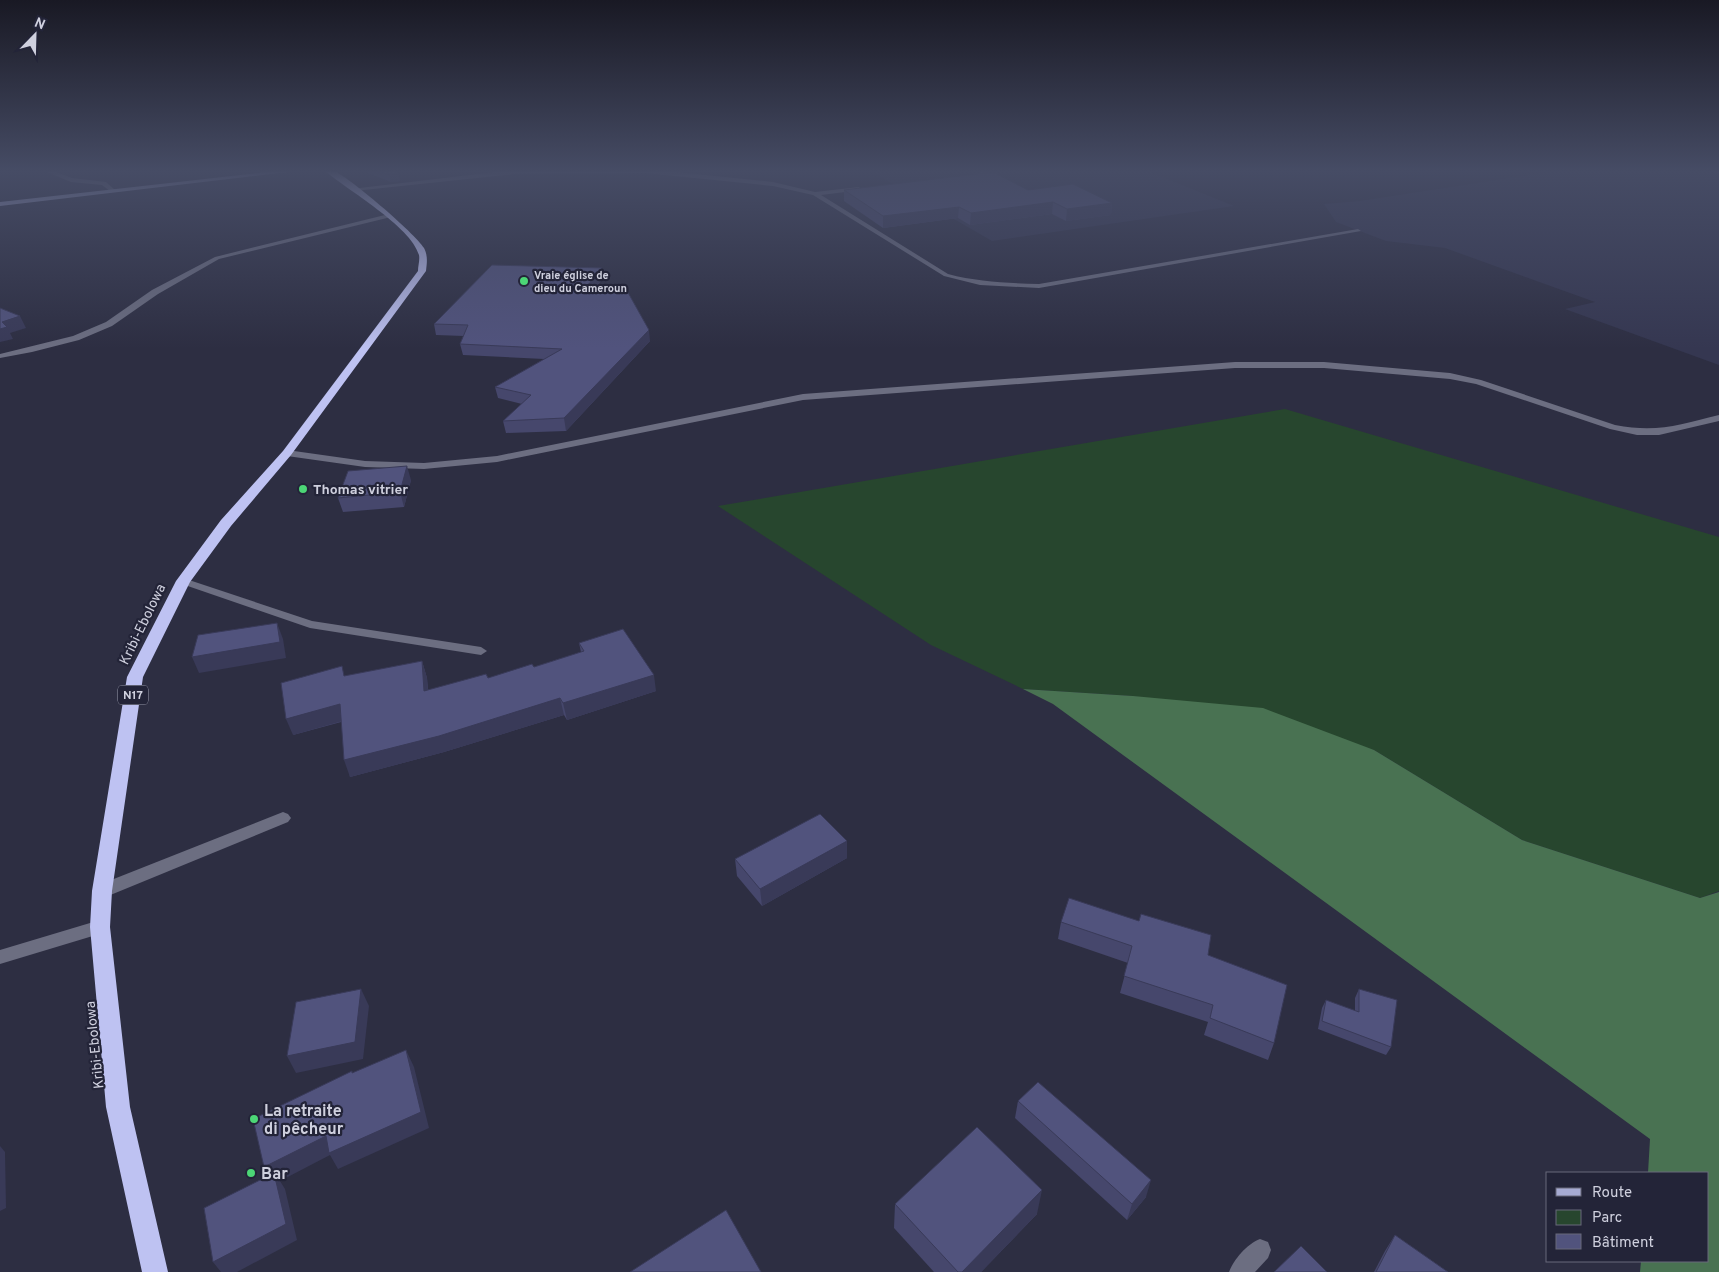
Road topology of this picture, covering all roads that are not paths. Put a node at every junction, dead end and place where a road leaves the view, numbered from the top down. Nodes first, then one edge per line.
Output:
1 (334, 229) edge
2 (403, 229) edge
3 (872, 229) edge
4 (1358, 231) dead end
5 (0, 356) edge
6 (1719, 418) edge
7 (287, 453) junction
8 (183, 581) junction
9 (482, 651) dead end
10 (283, 818) dead end
11 (102, 891) junction
12 (100, 927) junction
13 (0, 957) edge
14 (1260, 1250) dead end
15 (155, 1272) edge
16 (1240, 1272) edge

1 - 5 street
2 - 7 highway, Kribi-Ebolowa / N17
3 - 4 street
6 - 7 street
7 - 8 highway, Kribi-Ebolowa / N17
8 - 9 street
8 - 11 highway, Kribi-Ebolowa / N17
10 - 11 street
11 - 12 highway, Kribi-Ebolowa / N17
12 - 13 street
12 - 15 highway, Kribi-Ebolowa / N17
14 - 16 street

